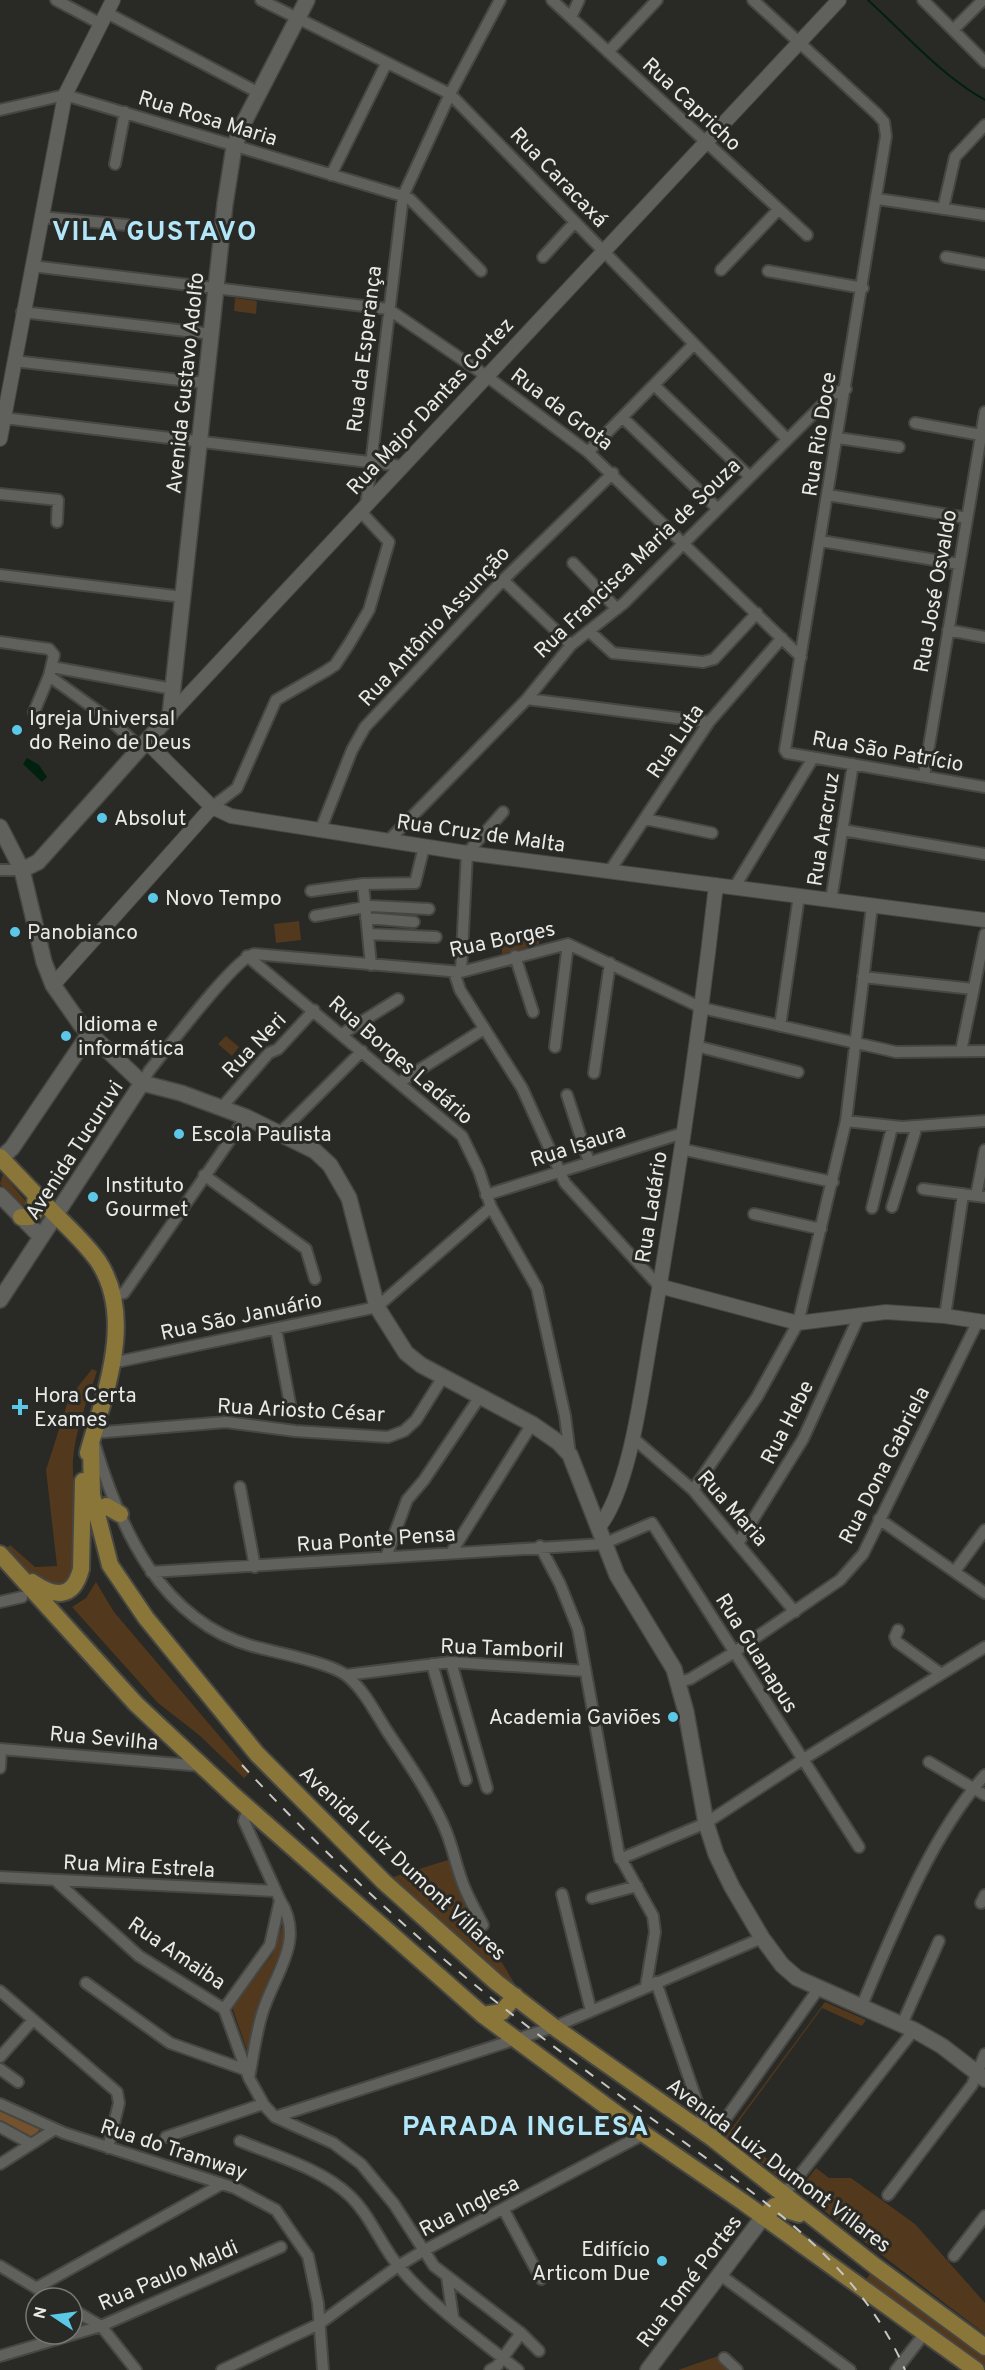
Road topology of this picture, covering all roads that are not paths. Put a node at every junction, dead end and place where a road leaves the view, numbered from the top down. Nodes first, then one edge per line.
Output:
1 (56, 0) edge
2 (261, 0) edge
3 (307, 0) edge
4 (500, 0) edge
5 (552, 0) edge
6 (579, 0) edge
7 (657, 0) edge
8 (753, 0) edge
9 (839, 0) edge
10 (923, 0) edge
11 (983, 0) edge
12 (107, 12) edge
13 (571, 17) junction
14 (298, 19) junction
15 (953, 30) junction
16 (799, 43) junction
17 (608, 52) junction
18 (985, 62) edge
19 (386, 64) junction
20 (259, 93) junction
21 (450, 94) junction
22 (65, 95) junction
23 (0, 110) edge
24 (125, 112) junction
25 (985, 125) edge
26 (705, 143) junction
27 (234, 147) junction
28 (115, 164) dead end
29 (331, 175) junction
30 (403, 196) junction
31 (878, 199) junction
32 (779, 209) junction
33 (943, 209) junction
34 (985, 215) edge
35 (41, 217) junction
36 (575, 222) junction
37 (127, 225) dead end
38 (807, 235) dead end
39 (603, 251) junction
40 (543, 257) dead end
41 (946, 257) dead end
42 (985, 264) edge
43 (32, 266) junction
44 (722, 270) dead end
45 (481, 271) dead end
46 (768, 271) dead end
47 (217, 288) junction
48 (863, 288) junction
49 (388, 309) junction
50 (22, 312) junction
51 (212, 334) junction
52 (694, 344) junction
53 (14, 361) junction
54 (486, 375) junction
55 (206, 383) junction
56 (654, 385) junction
57 (846, 389) junction
58 (0, 403) edge
59 (985, 412) edge
60 (623, 418) junction
61 (915, 423) dead end
62 (2, 428) edge
63 (981, 435) junction
64 (838, 438) junction
65 (787, 439) junction
66 (199, 443) junction
67 (899, 447) dead end
68 (588, 452) junction
69 (370, 463) junction
70 (402, 466) junction
71 (613, 473) junction
72 (749, 476) junction
73 (0, 494) edge
74 (828, 495) junction
75 (717, 508) junction
76 (363, 509) junction
77 (967, 518) junction
78 (57, 522) dead end
79 (820, 541) junction
80 (684, 542) junction
81 (573, 563) dead end
82 (959, 564) junction
83 (0, 575) edge
84 (502, 580) junction
85 (183, 597) junction
86 (617, 609) junction
87 (757, 613) junction
88 (948, 630) junction
89 (590, 632) junction
90 (985, 637) edge
91 (782, 638) junction
92 (0, 642) edge
93 (571, 645) junction
94 (801, 657) junction
95 (51, 672) junction
96 (173, 689) junction
97 (527, 699) junction
98 (34, 712) dead end
99 (170, 715) junction
100 (709, 722) junction
101 (143, 744) junction
102 (785, 752) joint
103 (813, 758) junction
104 (853, 764) junction
105 (924, 776) junction
106 (985, 787) edge
107 (212, 807) junction
108 (502, 812) dead end
109 (645, 819) junction
110 (0, 827) edge
111 (842, 830) junction
112 (320, 831) junction
113 (712, 833) dead end
114 (388, 841) junction
115 (424, 847) junction
116 (467, 853) junction
117 (985, 854) edge
118 (0, 870) edge
119 (22, 870) junction
120 (609, 872) junction
121 (363, 884) junction
122 (716, 885) junction
123 (734, 888) junction
124 (311, 891) dead end
125 (799, 896) junction
126 (831, 900) junction
127 (872, 906) junction
128 (429, 909) dead end
129 (366, 913) junction
130 (315, 916) dead end
131 (985, 920) edge
132 (414, 922) dead end
133 (368, 934) junction
134 (985, 934) edge
135 (436, 937) dead end
136 (568, 944) junction
137 (247, 956) junction
138 (514, 956) junction
139 (610, 963) junction
140 (371, 965) junction
141 (457, 972) junction
142 (863, 977) junction
143 (53, 985) junction
144 (973, 989) junction
145 (398, 999) dead end
146 (702, 1008) junction
147 (314, 1010) junction
148 (533, 1012) dead end
149 (780, 1026) junction
150 (484, 1029) junction
151 (89, 1034) junction
152 (342, 1034) junction
153 (856, 1044) junction
154 (696, 1046) junction
155 (555, 1047) dead end
156 (961, 1051) junction
157 (985, 1051) edge
158 (362, 1052) junction
159 (798, 1072) dead end
160 (594, 1074) dead end
161 (400, 1082) junction
162 (142, 1083) junction
163 (567, 1095) dead end
164 (222, 1107) junction
165 (246, 1117) junction
166 (846, 1121) junction
167 (985, 1121) edge
168 (917, 1126) junction
169 (892, 1127) junction
170 (281, 1132) junction
171 (683, 1133) junction
172 (681, 1149) junction
173 (985, 1150) edge
174 (0, 1158) edge
175 (589, 1162) junction
176 (558, 1172) junction
177 (204, 1175) junction
178 (833, 1182) junction
179 (923, 1189) dead end
180 (963, 1194) junction
181 (0, 1195) edge
182 (36, 1195) junction
183 (486, 1195) junction
184 (980, 1196) edge
185 (491, 1207) junction
186 (892, 1207) dead end
187 (872, 1208) dead end
188 (754, 1214) dead end
189 (56, 1215) junction
190 (21, 1217) junction
191 (821, 1229) junction
192 (41, 1237) junction
193 (315, 1279) dead end
194 (659, 1286) junction
195 (112, 1295) junction
196 (0, 1300) edge
197 (377, 1307) junction
198 (860, 1314) junction
199 (945, 1316) junction
200 (981, 1321) edge
201 (798, 1323) junction
202 (276, 1329) junction
203 (112, 1363) junction
204 (443, 1377) junction
205 (479, 1398) junction
206 (291, 1409) dead end
207 (532, 1424) junction
208 (92, 1438) junction
209 (633, 1438) junction
210 (570, 1455) junction
211 (240, 1487) dead end
212 (693, 1490) junction
213 (96, 1513) junction
214 (120, 1514) junction
215 (879, 1519) junction
216 (598, 1528) junction
217 (985, 1530) edge
218 (739, 1542) junction
219 (603, 1544) junction
220 (540, 1546) junction
221 (451, 1553) junction
222 (0, 1554) edge
223 (386, 1557) junction
224 (255, 1567) junction
225 (955, 1571) junction
226 (151, 1572) junction
227 (18, 1574) junction
228 (985, 1593) edge
229 (22, 1597) dead end
230 (0, 1602) edge
231 (795, 1612) junction
232 (898, 1630) dead end
233 (985, 1647) edge
234 (733, 1653) junction
235 (452, 1662) junction
236 (432, 1664) junction
237 (585, 1671) junction
238 (940, 1674) junction
239 (346, 1675) junction
240 (678, 1682) junction
241 (1, 1749) edge
242 (802, 1760) junction
243 (929, 1762) dead end
244 (205, 1766) junction
245 (0, 1768) edge
246 (985, 1775) edge
247 (466, 1780) dead end
248 (488, 1788) dead end
249 (973, 1788) junction
250 (985, 1795) edge
251 (248, 1808) junction
252 (706, 1823) junction
253 (859, 1847) dead end
254 (620, 1859) junction
255 (0, 1877) edge
256 (56, 1881) junction
257 (637, 1886) junction
258 (562, 1894) dead end
259 (278, 1896) junction
260 (592, 1898) dead end
261 (483, 1925) dead end
262 (762, 1938) junction
263 (939, 1941) dead end
264 (86, 1983) dead end
265 (651, 1984) junction
266 (819, 1988) junction
267 (0, 1991) edge
268 (516, 1996) junction
269 (862, 2005) junction
270 (224, 2009) junction
271 (591, 2011) junction
272 (483, 2015) junction
273 (33, 2020) junction
274 (554, 2027) junction
275 (908, 2027) junction
276 (516, 2040) junction
277 (985, 2054) edge
278 (0, 2057) edge
279 (0, 2069) edge
280 (247, 2074) junction
281 (981, 2076) edge
282 (18, 2082) dead end
283 (0, 2104) edge
284 (263, 2104) junction
285 (275, 2117) junction
286 (0, 2127) edge
287 (55, 2129) junction
288 (644, 2134) junction
289 (709, 2136) junction
290 (166, 2137) dead end
291 (240, 2141) dead end
292 (31, 2144) junction
293 (108, 2148) junction
294 (0, 2164) edge
295 (222, 2184) junction
296 (781, 2193) junction
297 (888, 2195) dead end
298 (743, 2202) junction
299 (504, 2210) junction
300 (985, 2216) edge
301 (763, 2217) junction
302 (825, 2228) junction
303 (281, 2247) dead end
304 (423, 2251) junction
305 (954, 2256) dead end
306 (0, 2266) edge
307 (398, 2266) junction
308 (719, 2274) junction
309 (447, 2277) junction
310 (540, 2279) dead end
311 (33, 2286) edge
312 (40, 2286) edge
313 (84, 2316) edge
314 (453, 2317) junction
315 (319, 2324) junction
316 (100, 2326) junction
317 (521, 2333) junction
318 (925, 2333) junction
319 (985, 2347) edge
320 (539, 2351) dead end
321 (0, 2356) edge
322 (724, 2358) dead end
323 (960, 2365) edge
324 (243, 2366) edge
325 (496, 2366) edge
326 (136, 2370) edge
327 (222, 2370) edge
328 (323, 2370) edge
329 (518, 2370) edge
330 (648, 2370) edge
331 (737, 2370) edge
332 (850, 2370) edge
333 (896, 2370) edge
334 (976, 2370) edge

1 - 12 street
2 - 14 street, Rua Caracaxá
3 - 14 main road, Avenida Gustavo Adolfo
4 - 21 street, Rua da Esperança
5 - 13 street, Rua Capricho
6 - 13 street
7 - 17 street
8 - 16 street
9 - 16 street, Rua Major Dantas Cortez
10 - 15 street
11 - 15 street
12 - 20 street
12 - 22 street
13 - 17 street, Rua Capricho
14 - 19 street, Rua Caracaxá
14 - 20 main road, Avenida Gustavo Adolfo
15 - 18 street
16 - 26 street, Rua Major Dantas Cortez
16 - 31 street, Rua Rio Doce
17 - 26 street, Rua Capricho
19 - 21 street, Rua Caracaxá
19 - 29 street
20 - 27 main road, Avenida Gustavo Adolfo
21 - 30 street, Rua da Esperança
21 - 36 street, Rua Caracaxá
22 - 23 street, Rua Rosa Maria
22 - 24 street, Rua Rosa Maria
22 - 35 street
24 - 27 street, Rua Rosa Maria
24 - 28 street
25 - 33 street
26 - 32 street, Rua Capricho
26 - 39 street, Rua Major Dantas Cortez
27 - 29 street, Rua Rosa Maria
27 - 47 main road, Avenida Gustavo Adolfo
29 - 30 street, Rua Rosa Maria
30 - 45 street
30 - 49 street, Rua da Esperança
31 - 33 street
31 - 48 street, Rua Rio Doce
32 - 38 street, Rua Capricho
32 - 44 street
33 - 34 street
35 - 37 street
35 - 43 street
36 - 39 street, Rua Caracaxá
36 - 40 street
39 - 52 street, Rua Caracaxá
39 - 54 street, Rua Major Dantas Cortez
41 - 42 street
43 - 47 street, Rua da Grota
43 - 50 street
46 - 48 street
47 - 49 street, Rua da Grota
47 - 51 main road, Avenida Gustavo Adolfo
48 - 57 street, Rua Rio Doce
49 - 54 street, Rua da Grota
49 - 69 street, Rua da Esperança
50 - 51 street
50 - 53 street
51 - 55 main road, Avenida Gustavo Adolfo
52 - 56 street
52 - 65 street, Rua Caracaxá
53 - 55 street
53 - 62 street
54 - 68 street, Rua da Grota
54 - 70 street, Rua Major Dantas Cortez
55 - 66 main road, Avenida Gustavo Adolfo
56 - 60 street
56 - 72 street
57 - 64 street, Rua Rio Doce
57 - 65 street, Rua Francisca Maria de Souza
58 - 62 street
59 - 63 street, Rua José Osvaldo
60 - 68 street
60 - 75 street
61 - 63 street
62 - 66 street
63 - 77 street, Rua José Osvaldo
64 - 67 street
64 - 74 street, Rua Rio Doce
65 - 72 street, Rua Francisca Maria de Souza
66 - 69 street
66 - 85 main road, Avenida Gustavo Adolfo
68 - 71 street, Rua da Grota
69 - 70 street
69 - 76 street, Rua da Esperança
70 - 76 street, Rua Major Dantas Cortez
71 - 80 street, Rua da Grota
71 - 84 street, Rua Antônio Assunção
72 - 75 street, Rua Francisca Maria de Souza
73 - 78 street
74 - 77 street
74 - 79 street, Rua Rio Doce
75 - 80 street, Rua Francisca Maria de Souza
76 - 99 street, Rua Major Dantas Cortez
76 - 107 street
77 - 82 street, Rua José Osvaldo
79 - 82 street
79 - 94 street, Rua Rio Doce
80 - 86 street, Rua Francisca Maria de Souza
80 - 87 street, Rua da Grota
81 - 86 street
82 - 88 street, Rua José Osvaldo
83 - 85 street
84 - 93 street
84 - 112 street, Rua Antônio Assunção
85 - 96 main road, Avenida Gustavo Adolfo
86 - 89 street, Rua Francisca Maria de Souza
87 - 89 street
87 - 91 street, Rua da Grota
88 - 90 street
88 - 105 street, Rua José Osvaldo
89 - 93 street, Rua Francisca Maria de Souza
91 - 94 street, Rua da Grota
91 - 100 street, Rua Luta
92 - 95 street
93 - 97 street, Rua Francisca Maria de Souza
94 - 102 street, Rua Rio Doce
95 - 96 street
95 - 98 street
95 - 101 street
96 - 99 main road, Avenida Gustavo Adolfo
97 - 100 street
97 - 114 street, Rua Francisca Maria de Souza
99 - 101 main road, Rua Major Dantas Cortez
100 - 109 street, Rua Luta
101 - 107 street
101 - 119 main road, Rua Major Dantas Cortez
102 - 103 street, Rua São Patrício
103 - 104 street, Rua São Patrício
103 - 123 street
104 - 105 street, Rua São Patrício
104 - 111 street, Rua Aracruz
105 - 106 street, Rua São Patrício
107 - 112 street, Rua Cruz de Malta
107 - 143 street
108 - 116 street
109 - 113 street
109 - 120 street, Rua Luta
110 - 119 main road
111 - 117 street
111 - 126 street, Rua Aracruz
112 - 114 street, Rua Cruz de Malta
114 - 115 street, Rua Cruz de Malta
115 - 116 street, Rua Cruz de Malta
115 - 121 street
116 - 120 street, Rua Cruz de Malta
116 - 141 street
118 - 119 street
119 - 143 main road
120 - 122 street, Rua Cruz de Malta
121 - 124 street
121 - 129 street
122 - 123 street, Rua Cruz de Malta
122 - 146 street, Rua Ladário
123 - 125 street, Rua Cruz de Malta
125 - 126 street, Rua Cruz de Malta
125 - 149 street
126 - 127 street, Rua Cruz de Malta
127 - 131 street, Rua Cruz de Malta
127 - 142 street
128 - 129 street
129 - 130 street
129 - 132 street
129 - 133 street
133 - 135 street
133 - 140 street
134 - 144 street
136 - 138 street, Rua Borges
136 - 139 street, Rua Borges
136 - 155 street
137 - 140 street, Rua Borges
137 - 147 street, Rua Borges Ladário
137 - 162 street
138 - 141 street, Rua Borges
138 - 148 street
139 - 146 street, Rua Borges
139 - 160 street
140 - 141 street, Rua Borges
141 - 150 street
142 - 144 street
142 - 153 street
143 - 151 main road
144 - 156 street
145 - 152 street
146 - 149 street, Rua Borges
146 - 154 street, Rua Ladário
147 - 152 street, Rua Borges Ladário
147 - 164 street, Rua Neri
149 - 153 street, Rua Borges
150 - 161 street
150 - 176 street
151 - 162 main road
151 - 174 main road
152 - 158 street, Rua Borges Ladário
153 - 156 street, Rua Borges
153 - 166 street
154 - 159 street
154 - 171 street, Rua Ladário
156 - 157 street, Rua Borges
158 - 161 street, Rua Borges Ladário
158 - 170 street
161 - 183 street, Rua Borges Ladário
162 - 164 main road
162 - 189 main road, Avenida Tucuruvi
163 - 175 street
164 - 165 main road
165 - 170 main road
165 - 177 street
166 - 169 street
166 - 178 street
167 - 168 street
168 - 169 street
168 - 186 street
169 - 187 street
170 - 197 main road
171 - 172 street, Rua Ladário
171 - 175 street, Rua Isaura
172 - 178 street
172 - 194 street, Rua Ladário
173 - 184 street
174 - 182 main road
175 - 176 street, Rua Isaura
176 - 183 street, Rua Isaura
176 - 194 street
177 - 193 street
177 - 195 street
178 - 191 street
179 - 180 street
180 - 184 street
180 - 199 street
181 - 190 main road
182 - 189 main road
182 - 190 main road
183 - 185 street, Rua Borges Ladário
185 - 197 street
185 - 210 street, Rua Borges Ladário
188 - 191 street
189 - 192 main road, Avenida Tucuruvi
189 - 195 main road
190 - 192 main road
191 - 201 street
192 - 196 main road, Avenida Tucuruvi
194 - 201 street
194 - 209 street, Rua Ladário
195 - 203 main road
197 - 202 street, Rua São Januário
197 - 204 main road
198 - 199 street
198 - 201 street
198 - 218 street, Rua Hebe
199 - 200 street
200 - 215 street, Rua Dona Gabriela
201 - 212 street
202 - 203 street, Rua São Januário
202 - 206 street
203 - 208 main road
204 - 205 main road
204 - 208 street, Rua Ariosto César
205 - 207 main road
205 - 223 street
207 - 210 main road
207 - 221 street
208 - 213 main road, Avenida Luiz Dumont Villares
208 - 214 street
208 - 227 main road
209 - 212 street, Rua Maria
209 - 216 street, Rua Ladário
210 - 216 main road
211 - 224 street
212 - 218 street, Rua Maria
213 - 214 main road
213 - 268 main road, Avenida Luiz Dumont Villares
214 - 226 street
215 - 225 street
215 - 231 street, Rua Dona Gabriela
216 - 219 main road
217 - 225 street
218 - 231 street, Rua Maria
219 - 220 street, Rua Ponte Pensa
219 - 234 street, Rua Guanapus
219 - 240 main road
220 - 221 street, Rua Ponte Pensa
220 - 237 street
221 - 223 street, Rua Ponte Pensa
222 - 227 main road
223 - 224 street, Rua Ponte Pensa
224 - 226 street, Rua Ponte Pensa
225 - 228 street
226 - 239 street
227 - 244 main road
229 - 230 street
231 - 234 street, Rua Dona Gabriela
232 - 238 street
233 - 238 street
234 - 240 street, Rua Dona Gabriela
234 - 242 street, Rua Guanapus
235 - 236 street, Rua Tamboril
235 - 237 street, Rua Tamboril
235 - 248 street
236 - 239 street, Rua Tamboril
236 - 247 street
237 - 254 street
238 - 242 street
239 - 261 street
240 - 252 main road
241 - 244 street, Rua Sevilha
241 - 245 street
242 - 252 street
242 - 253 street, Rua Guanapus
243 - 249 street
244 - 251 main road
246 - 249 street
249 - 250 street
249 - 269 street
251 - 259 street
251 - 272 main road
252 - 254 street
252 - 262 main road
254 - 257 street
255 - 256 street, Rua Mira Estrela
256 - 259 street, Rua Mira Estrela
256 - 270 street, Rua Amaiba
257 - 260 street
257 - 265 street
258 - 271 street
259 - 270 street
259 - 280 street
262 - 265 street
262 - 266 main road
263 - 275 street
264 - 280 street
265 - 271 street
265 - 289 street
266 - 269 main road
266 - 289 street
267 - 273 street
268 - 272 main road
268 - 274 main road, Avenida Luiz Dumont Villares
269 - 275 main road
270 - 280 street
271 - 274 street
272 - 276 main road
273 - 278 street
273 - 293 street
274 - 276 street
274 - 289 main road, Avenida Luiz Dumont Villares
275 - 281 main road
275 - 296 street
276 - 285 street
276 - 288 main road
277 - 281 street
279 - 282 street
280 - 284 street
281 - 297 street
283 - 287 street, Rua do Tramway
284 - 285 street
284 - 290 street
285 - 304 street
286 - 292 street
287 - 292 street
287 - 293 street, Rua do Tramway
288 - 298 main road
288 - 299 street, Rua Inglesa
289 - 296 main road, Avenida Luiz Dumont Villares
291 - 307 street
292 - 294 street
293 - 295 street, Rua do Tramway
295 - 312 street
295 - 315 street, Rua do Tramway
296 - 298 main road
296 - 302 main road, Avenida Luiz Dumont Villares
298 - 301 main road
299 - 304 street, Rua Inglesa
299 - 310 street
300 - 305 street
301 - 302 main road
301 - 308 main road, Rua Tomé Portes
301 - 318 main road
302 - 319 main road, Avenida Luiz Dumont Villares
303 - 316 street, Rua Paulo Maldi
304 - 307 street, Rua Inglesa
304 - 309 street
306 - 311 street
307 - 314 street
307 - 315 street, Rua Inglesa
308 - 330 main road, Rua Tomé Portes
308 - 332 street
309 - 314 street
309 - 317 street
313 - 316 street
314 - 325 street
315 - 324 street, Rua Inglesa
315 - 328 street, Rua do Tramway
316 - 321 street, Rua Paulo Maldi
316 - 326 street
317 - 320 street
317 - 325 street
318 - 323 main road
318 - 333 street
322 - 331 street
323 - 334 main road
324 - 327 street, Rua Inglesa
325 - 329 street

